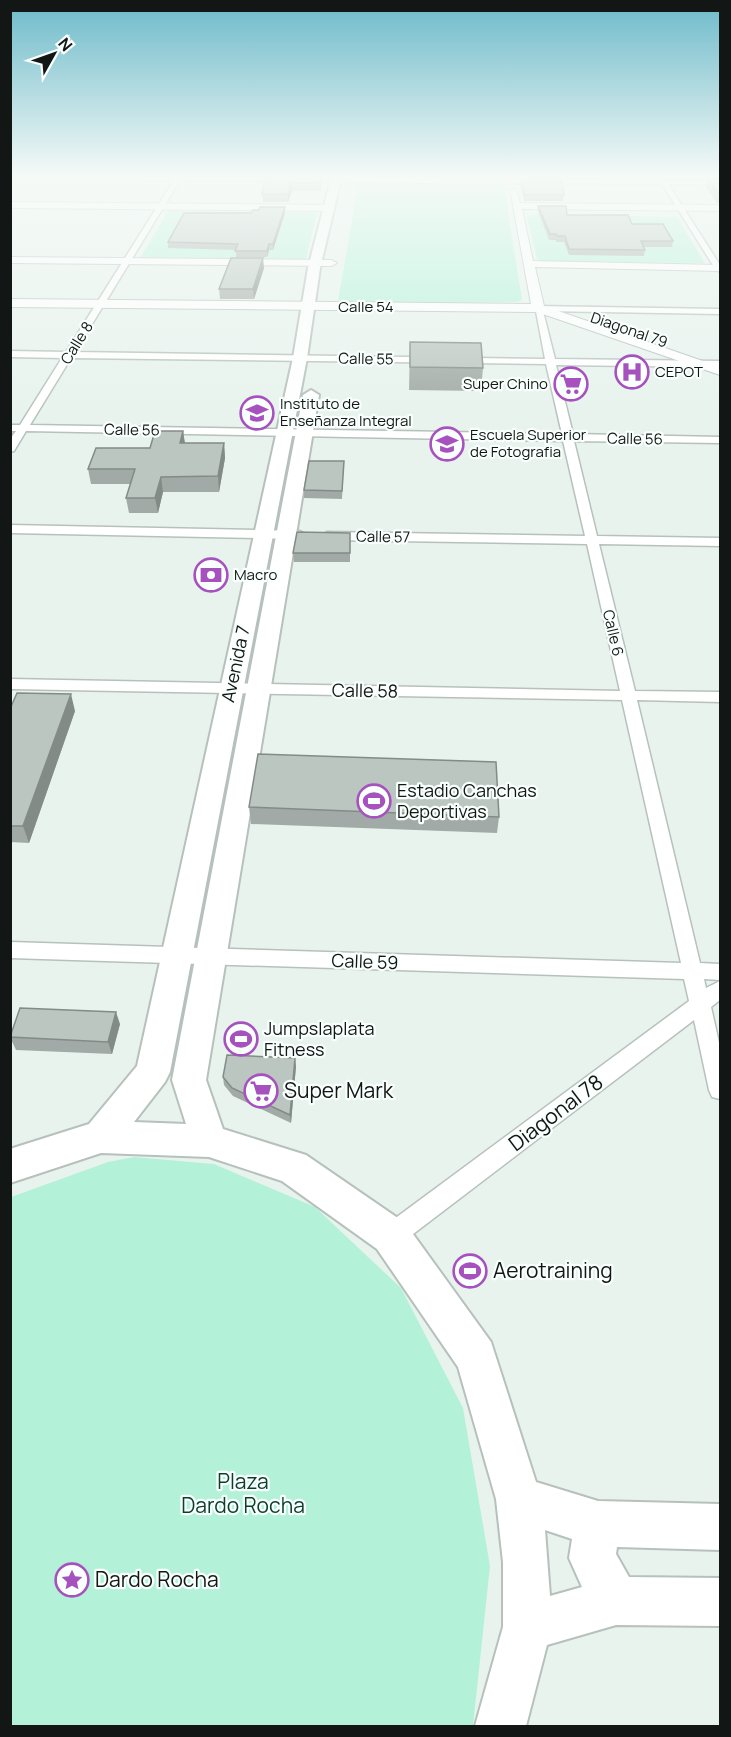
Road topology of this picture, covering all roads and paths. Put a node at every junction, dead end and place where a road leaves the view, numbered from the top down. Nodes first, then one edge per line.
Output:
1 (130, 256) edge
2 (316, 256) edge
3 (527, 256) edge
4 (711, 256) edge
5 (10, 262) edge
6 (126, 263) junction
7 (331, 264) dead end
8 (314, 266) junction
9 (530, 268) junction
10 (720, 270) edge
11 (325, 299) junction
12 (10, 303) edge
13 (537, 303) junction
14 (100, 305) junction
15 (308, 306) junction
16 (568, 309) junction
17 (720, 311) edge
18 (323, 324) dead end
19 (319, 353) junction
20 (10, 354) edge
21 (69, 355) junction
22 (300, 358) junction
23 (550, 362) junction
24 (720, 363) edge
25 (703, 365) junction
26 (720, 371) edge
27 (10, 428) edge
28 (23, 428) junction
29 (294, 433) junction
30 (568, 438) junction
31 (720, 440) edge
32 (10, 449) edge
33 (10, 529) edge
34 (263, 534) junction
35 (286, 535) junction
36 (592, 540) junction
37 (720, 542) edge
38 (10, 684) edge
39 (245, 689) junction
40 (628, 695) junction
41 (720, 697) edge
42 (10, 950) edge
43 (176, 956) junction
44 (209, 957) junction
45 (692, 971) junction
46 (720, 972) edge
47 (720, 989) edge
48 (700, 1004) junction
49 (720, 1090) edge
50 (101, 1137) junction
51 (209, 1141) junction
52 (10, 1166) edge
53 (391, 1236) junction
54 (519, 1499) junction
55 (598, 1524) junction
56 (720, 1527) edge
57 (615, 1601) junction
58 (720, 1602) edge
59 (527, 1627) junction
60 (501, 1726) edge

1 - 6 street, Calle 8
2 - 8 main road, Avenida 7
3 - 9 street, Calle 6
4 - 10 street
5 - 6 street
6 - 8 street
6 - 14 street, Calle 8
7 - 8 street
8 - 15 main road, Avenida 7
9 - 10 street
9 - 13 street, Calle 6
11 - 13 street, Calle 54
11 - 15 street, Calle 54
11 - 18 main road
12 - 14 street, Calle 54
13 - 16 street, Diagonal 79
13 - 23 street, Calle 6
13 - 25 street, Diagonal 79
14 - 15 street, Calle 54
14 - 21 street, Calle 8
15 - 22 main road, Avenida 7
16 - 17 street
16 - 24 street, Diagonal 79
19 - 22 street, Calle 55
19 - 23 street, Calle 55
19 - 29 main road, Avenida 7
20 - 21 street, Calle 55
21 - 22 street, Calle 55
21 - 28 street, Calle 8
22 - 29 main road, Avenida 7
23 - 25 street, Calle 55
23 - 30 street, Calle 6
24 - 25 street, Calle 55
25 - 26 street, Diagonal 79
27 - 28 street, Calle 56
28 - 29 street, Calle 56
28 - 32 street, Calle 8
29 - 30 street, Calle 56
29 - 34 main road, Avenida 7
29 - 35 main road, Avenida 7
30 - 31 street, Calle 56
30 - 36 street, Calle 6
33 - 34 street, Calle 57
34 - 35 street, Calle 57
34 - 39 main road, Avenida 7
35 - 36 street, Calle 57
35 - 39 main road, Avenida 7
36 - 37 street, Calle 57
36 - 40 street, Calle 6
38 - 39 street, Calle 58
39 - 40 street, Calle 58
39 - 43 main road, Avenida 7
39 - 44 main road, Avenida 7
40 - 41 street, Calle 58
40 - 45 street, Calle 6
42 - 43 street, Calle 59
43 - 44 street, Calle 59
43 - 50 main road, Avenida 7
44 - 45 street, Calle 59
44 - 51 main road, Avenida 7
45 - 46 street, Calle 59
45 - 48 street, Calle 6
47 - 48 street, Diagonal 78
48 - 49 street, Calle 6
48 - 53 street, Diagonal 78
50 - 51 main road
50 - 52 main road
51 - 53 main road
53 - 54 main road
54 - 55 main road
54 - 59 main road
55 - 56 main road
55 - 57 main road
57 - 58 main road
57 - 59 main road
59 - 60 main road

